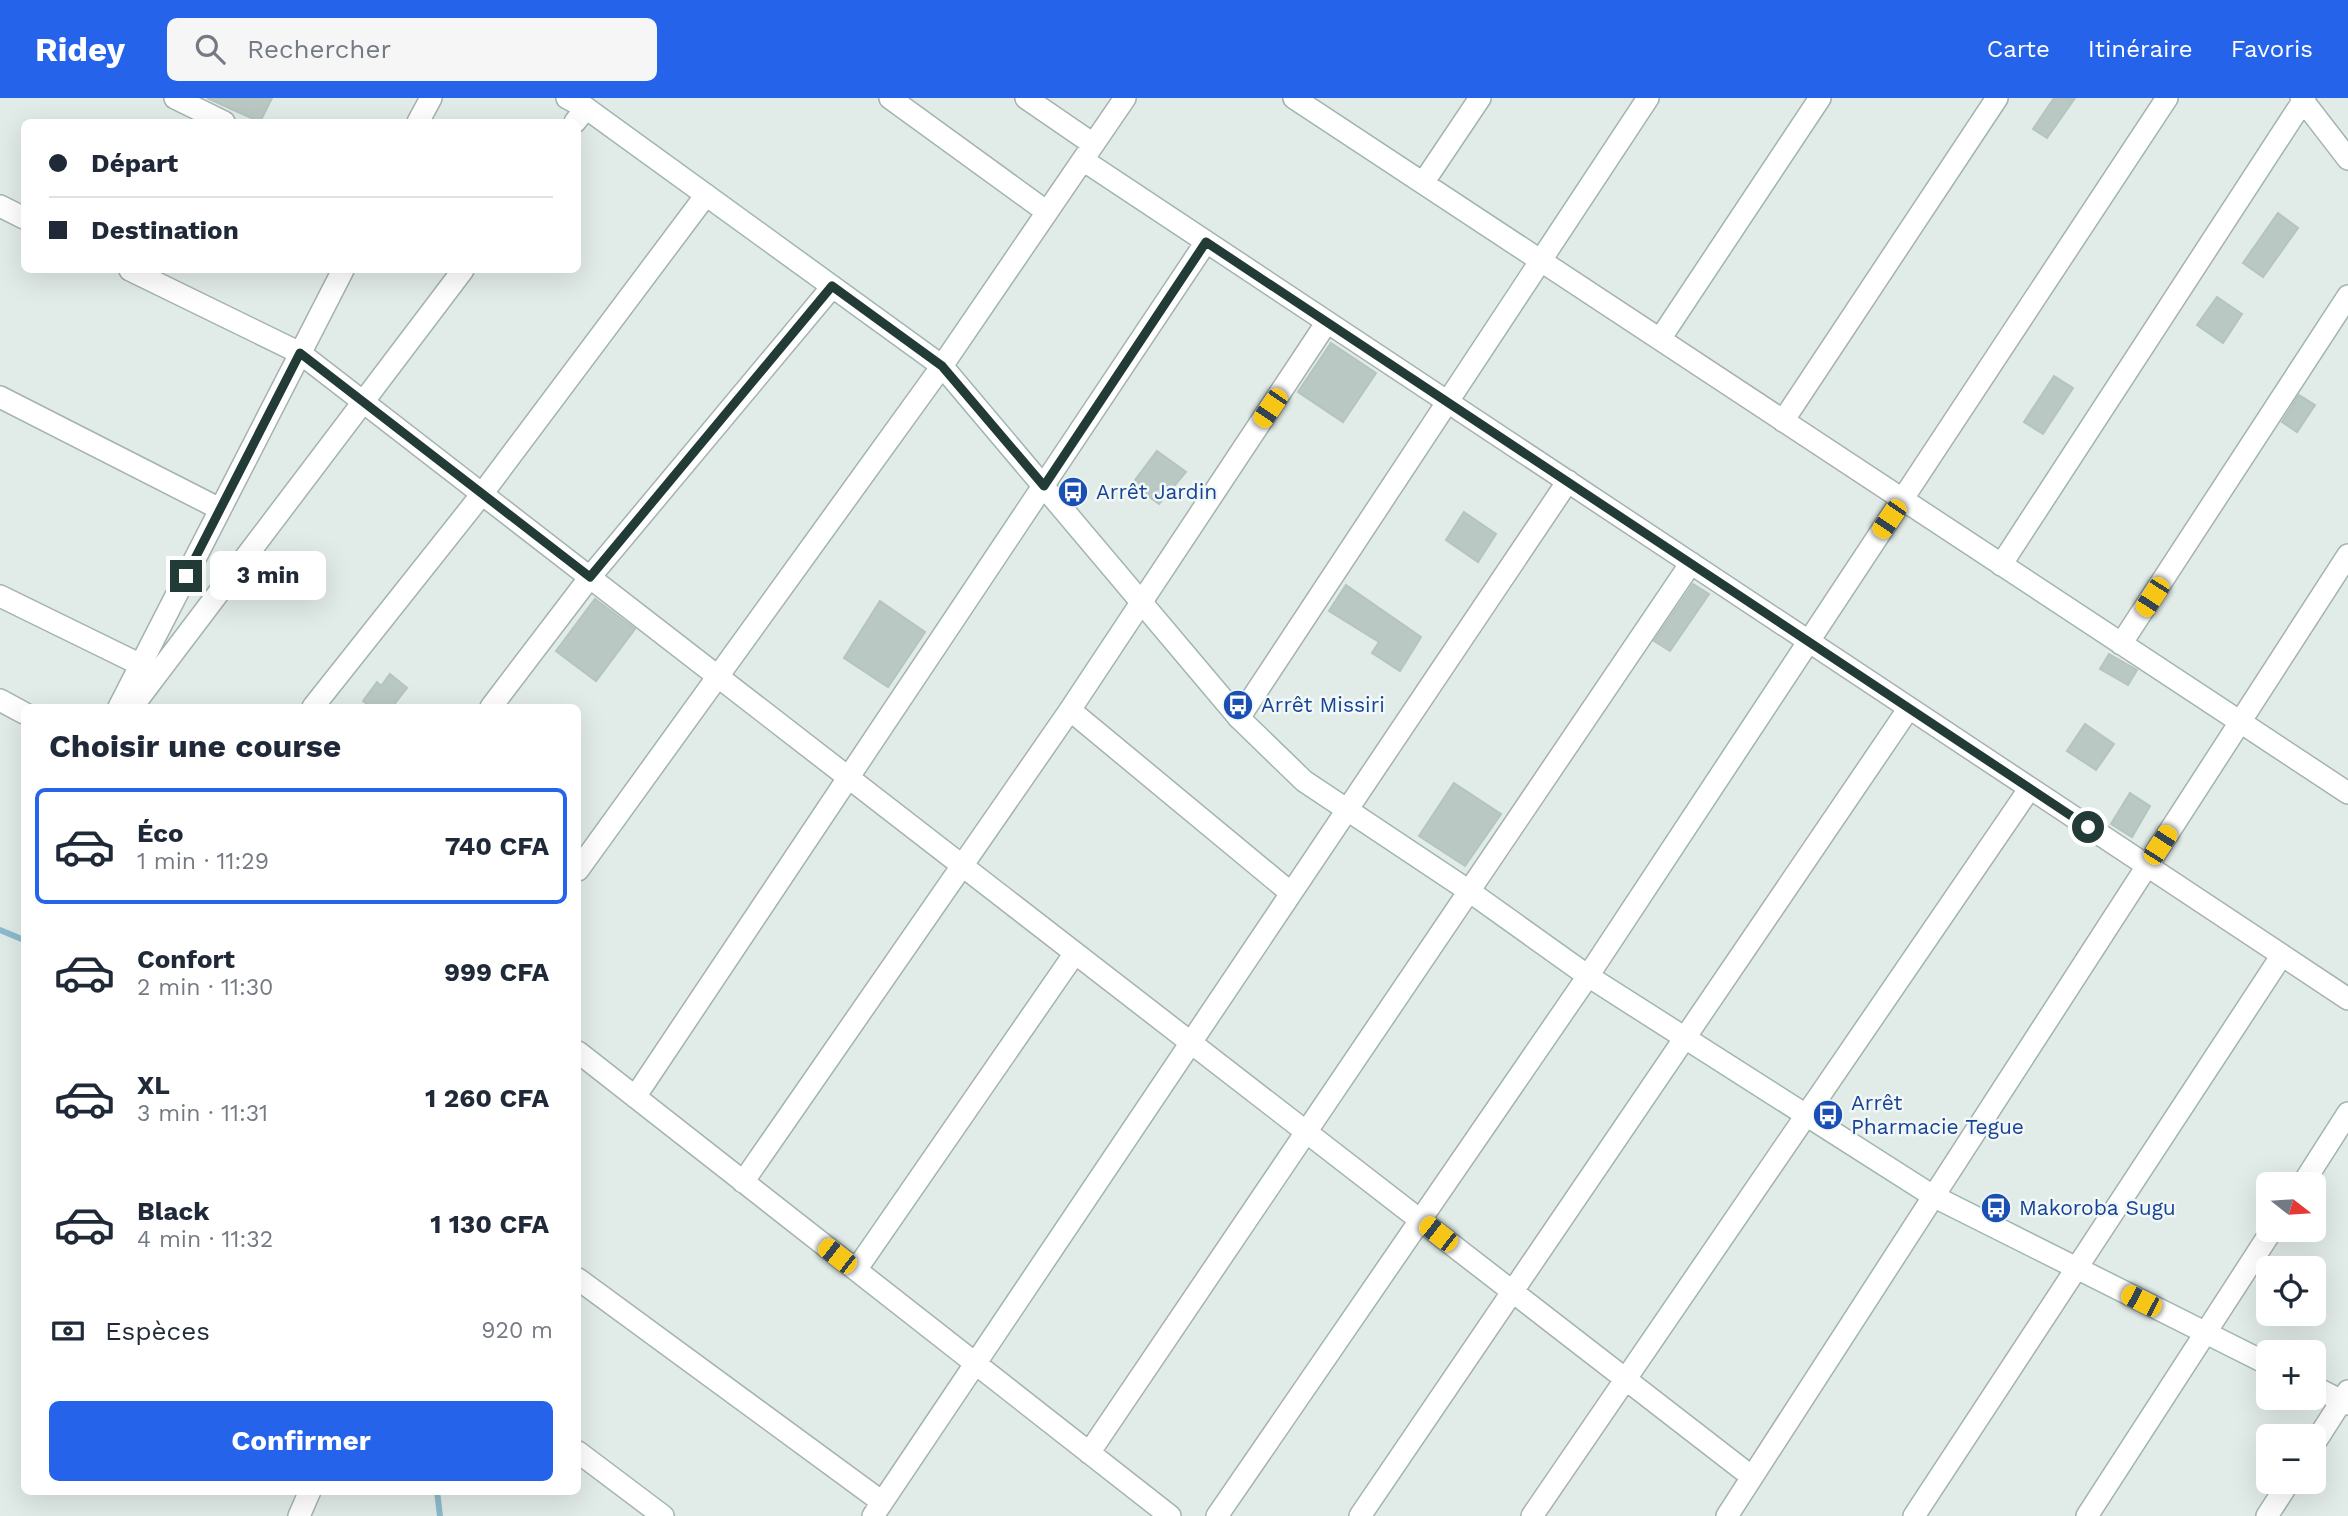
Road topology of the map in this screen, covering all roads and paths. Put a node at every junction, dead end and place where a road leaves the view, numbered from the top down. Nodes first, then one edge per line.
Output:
1 (175, 98) edge
2 (431, 98) edge
3 (890, 98) edge
4 (1026, 98) edge
5 (1125, 98) edge
6 (1480, 98) edge
7 (1648, 98) edge
8 (1820, 98) edge
9 (1997, 98) edge
10 (2167, 98) edge
11 (2303, 99) edge
12 (1300, 100) edge
13 (576, 110) edge
14 (218, 119) edge
15 (420, 119) edge
16 (1088, 152) junction
17 (2348, 159) edge
18 (1423, 183) junction
19 (706, 195) junction
20 (0, 206) edge
21 (1047, 212) junction
22 (21, 216) edge
23 (1206, 242) junction
24 (1541, 261) junction
25 (136, 273) edge
26 (341, 273) edge
27 (461, 273) edge
28 (832, 286) junction
29 (2348, 296) edge
30 (1327, 322) junction
31 (1660, 340) junction
32 (300, 353) junction
33 (942, 366) junction
34 (0, 397) edge
35 (363, 402) junction
36 (1448, 402) junction
37 (1783, 421) junction
38 (1568, 481) junction
39 (1044, 486) junction
40 (482, 494) junction
41 (1902, 499) junction
42 (220, 509) junction
43 (2348, 555) edge
44 (1691, 563) junction
45 (2001, 565) junction
46 (590, 577) junction
47 (0, 596) edge
48 (1141, 603) junction
49 (1808, 641) junction
50 (2121, 644) junction
51 (141, 665) junction
52 (718, 676) junction
53 (138, 697) edge
54 (0, 700) edge
55 (315, 704) edge
56 (493, 704) edge
57 (1909, 708) junction
58 (1070, 710) junction
59 (21, 711) edge
60 (1239, 718) junction
61 (2240, 722) junction
62 (850, 778) junction
63 (2029, 788) junction
64 (2348, 793) edge
65 (1348, 808) junction
66 (962, 864) junction
67 (581, 866) edge
68 (2147, 866) junction
69 (1469, 891) junction
70 (1291, 893) junction
71 (1075, 953) junction
72 (2282, 955) junction
73 (1588, 976) junction
74 (2348, 999) edge
75 (1685, 1038) junction
76 (1191, 1042) junction
77 (581, 1054) edge
78 (635, 1097) junction
79 (2348, 1113) edge
80 (1806, 1115) junction
81 (1306, 1131) junction
82 (2310, 1172) edge
83 (743, 1182) junction
84 (1933, 1196) junction
85 (1420, 1220) junction
86 (2264, 1242) edge
87 (2076, 1268) junction
88 (856, 1270) junction
89 (581, 1281) edge
90 (1513, 1291) junction
91 (2206, 1333) junction
92 (2256, 1358) edge
93 (975, 1364) junction
94 (1626, 1380) junction
95 (2326, 1392) edge
96 (2346, 1399) edge
97 (2326, 1427) edge
98 (1089, 1453) junction
99 (581, 1454) edge
100 (1752, 1477) junction
101 (2281, 1494) edge
102 (308, 1495) edge
103 (878, 1509) edge
104 (299, 1516) edge
105 (663, 1516) edge
106 (1170, 1516) edge
107 (1217, 1516) edge
108 (1360, 1516) edge
109 (1532, 1516) edge
110 (1727, 1516) edge
111 (1914, 1516) edge
112 (2087, 1516) edge
113 (2267, 1516) edge

1 - 14 street
2 - 15 street
3 - 21 street
4 - 16 street
5 - 16 street
6 - 18 street
7 - 24 street
8 - 31 street
9 - 37 street
10 - 41 street
11 - 17 street
11 - 45 street
12 - 18 street
13 - 19 street
16 - 21 street
16 - 23 street
18 - 24 street
19 - 28 street
19 - 40 street
20 - 22 street
21 - 33 street
23 - 30 street
23 - 39 street
24 - 31 street
24 - 36 street
25 - 32 street
26 - 32 street
27 - 35 street
28 - 33 street
28 - 46 street
29 - 50 street
30 - 36 street
30 - 48 street
31 - 37 street
32 - 35 street
32 - 42 street
33 - 39 street
33 - 52 street
34 - 42 street
35 - 40 street
35 - 53 street
36 - 38 street
36 - 60 street
37 - 41 street
38 - 44 street
38 - 65 street
39 - 48 street
39 - 62 street
40 - 46 street
40 - 55 street
41 - 45 street
41 - 49 street
42 - 51 street
43 - 61 street
44 - 49 street
44 - 69 street
45 - 50 street
46 - 52 street
46 - 56 street
47 - 51 street
48 - 58 street
48 - 60 street
49 - 57 street
49 - 73 street
50 - 61 street
51 - 53 street
52 - 62 street
52 - 67 street
54 - 59 street
57 - 63 street
57 - 75 street
58 - 66 street
58 - 70 street
60 - 65 street
61 - 64 street
61 - 68 street
62 - 66 street
62 - 78 street
63 - 68 street
63 - 80 street
65 - 69 street
65 - 70 street
66 - 71 street
66 - 83 street
68 - 72 street
68 - 84 street
69 - 73 street
69 - 81 street
70 - 76 street
71 - 76 street
71 - 88 street
72 - 74 street
72 - 87 street
73 - 75 street
73 - 85 street
75 - 80 street
75 - 90 street
76 - 81 street
76 - 93 street
77 - 78 street
78 - 83 street
79 - 82 street
80 - 84 street
80 - 94 street
81 - 85 street
81 - 98 street
83 - 88 street
84 - 87 street
84 - 100 street
85 - 90 street
85 - 107 street
86 - 91 street
87 - 91 street
87 - 111 street
88 - 93 street
89 - 103 street
90 - 94 street
90 - 108 street
91 - 92 street
91 - 112 street
93 - 98 street
93 - 103 street
94 - 100 street
94 - 109 street
95 - 96 street
96 - 97 street
98 - 106 street
99 - 105 street
100 - 110 street
101 - 113 street
102 - 104 street

